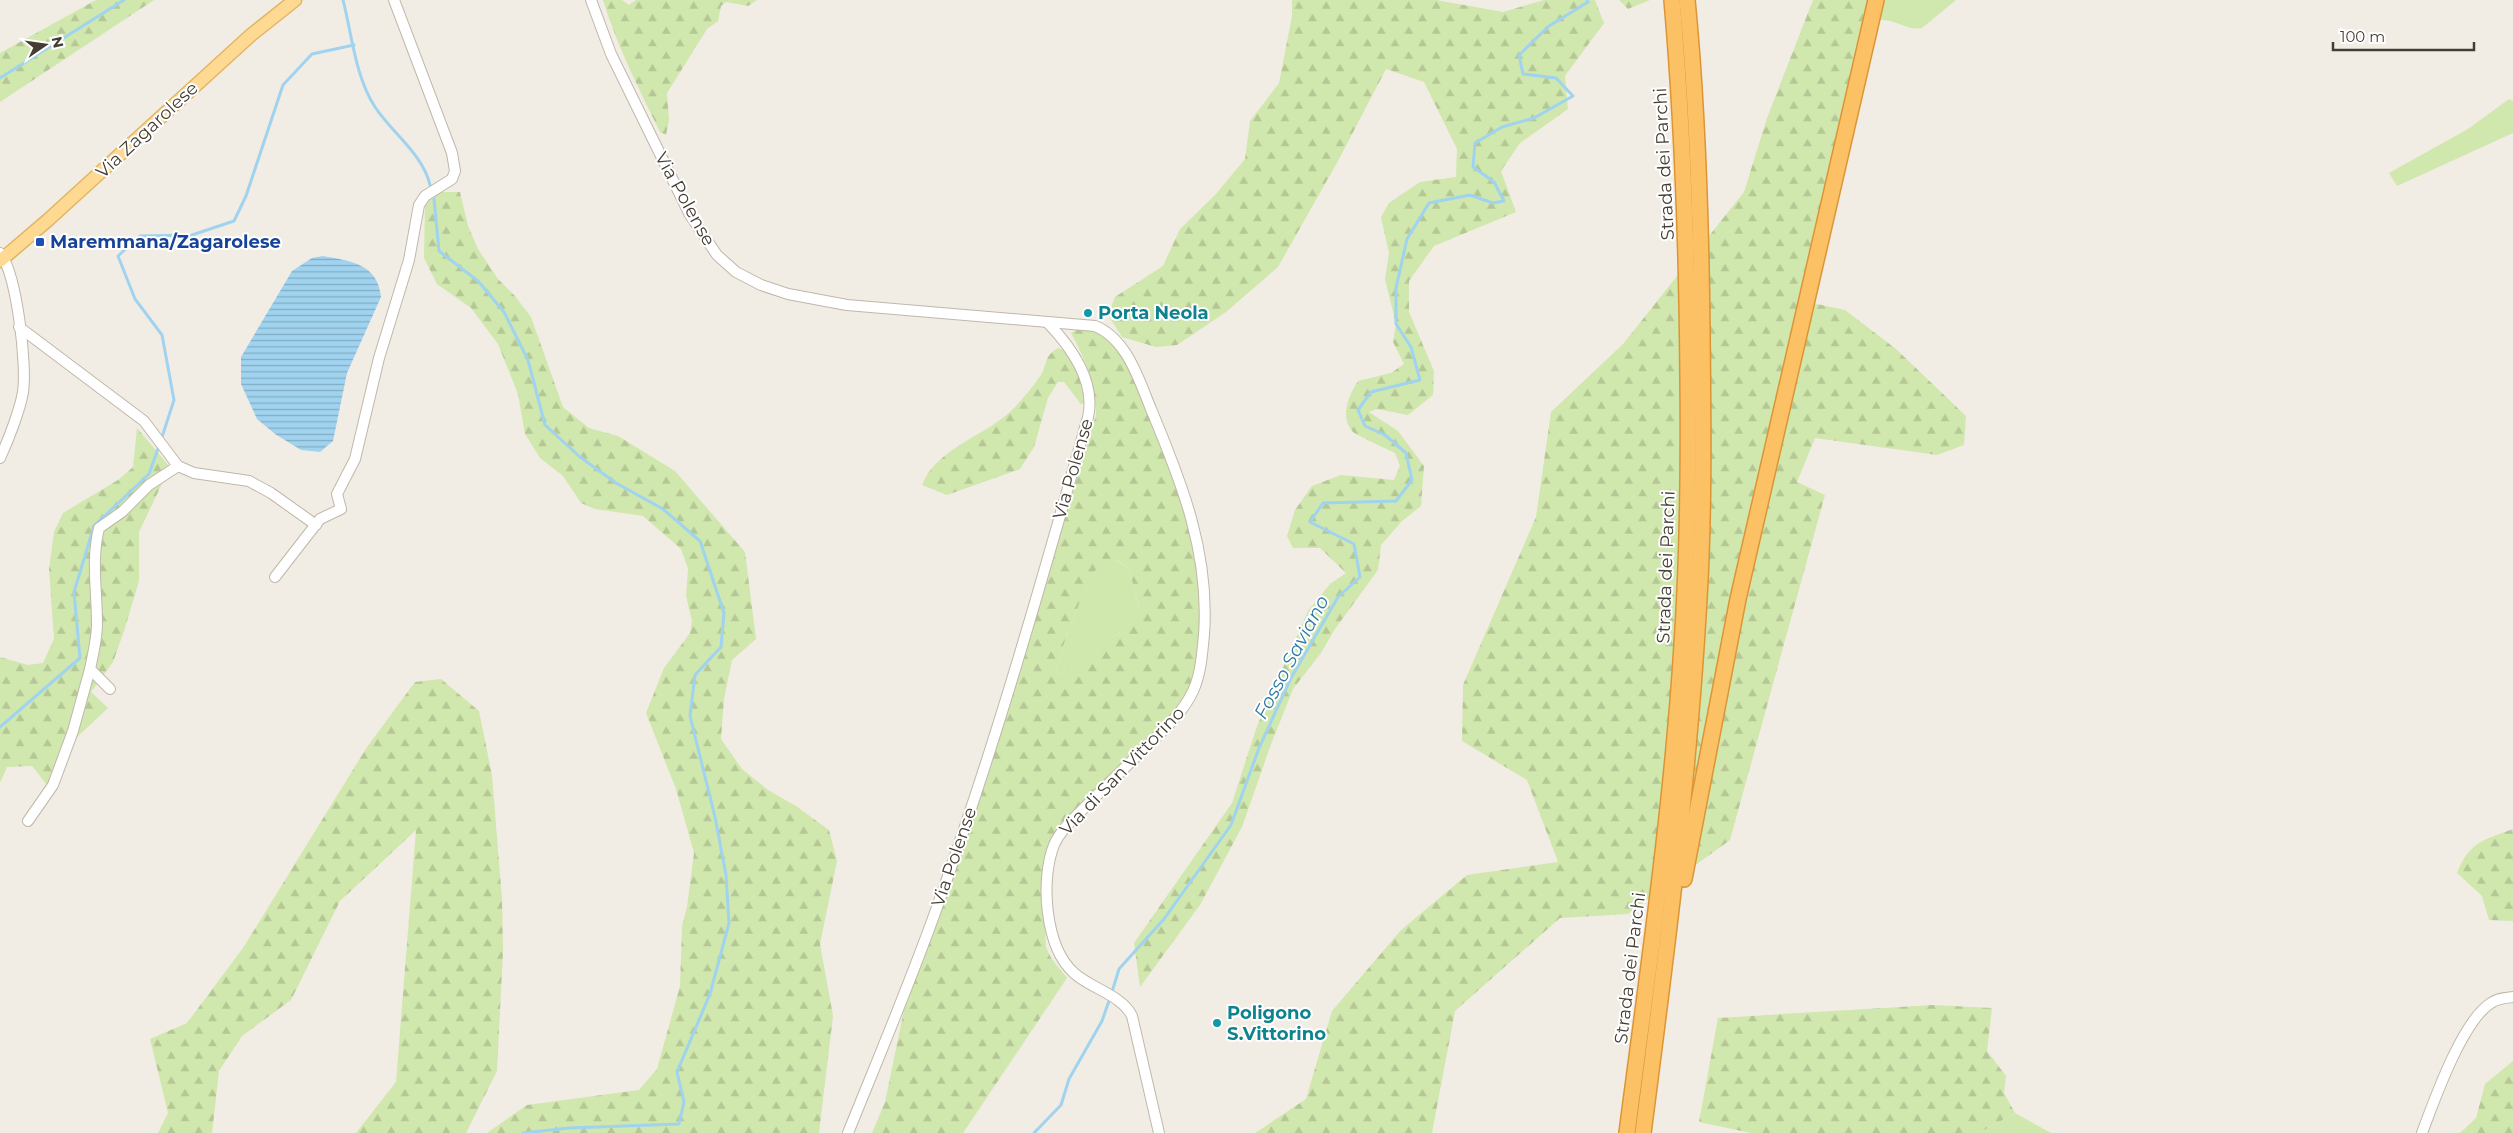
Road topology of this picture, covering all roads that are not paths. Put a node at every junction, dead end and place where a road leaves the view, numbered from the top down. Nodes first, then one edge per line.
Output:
1 (295, 0) edge
2 (394, 0) edge
3 (591, 0) edge
4 (1672, 0) edge
5 (1687, 0) edge
6 (1876, 0) edge
7 (1, 257) edge
8 (1048, 323) junction
9 (19, 326) junction
10 (1696, 422) junction
11 (0, 458) edge
12 (178, 466) junction
13 (316, 525) junction
14 (275, 577) dead end
15 (90, 670) junction
16 (110, 689) dead end
17 (28, 821) dead end
18 (1661, 993) junction
19 (2508, 998) edge
20 (848, 1133) edge
21 (1159, 1133) edge
22 (1627, 1133) edge
23 (1643, 1133) edge
24 (2422, 1133) edge

1 - 7 main road, Via Zagarolese
2 - 13 street
3 - 8 street, Via Polense
4 - 10 highway, Strada dei Parchi
5 - 10 highway, Strada dei Parchi
6 - 18 highway
7 - 9 street
8 - 20 street, Via Polense
8 - 21 street, Via di San Vittorino
9 - 11 street
9 - 12 street
10 - 18 highway, Strada dei Parchi
10 - 22 highway, Strada dei Parchi
12 - 13 street
12 - 15 street
13 - 14 street
15 - 16 street
15 - 17 street
18 - 23 highway, Strada dei Parchi
19 - 24 street

